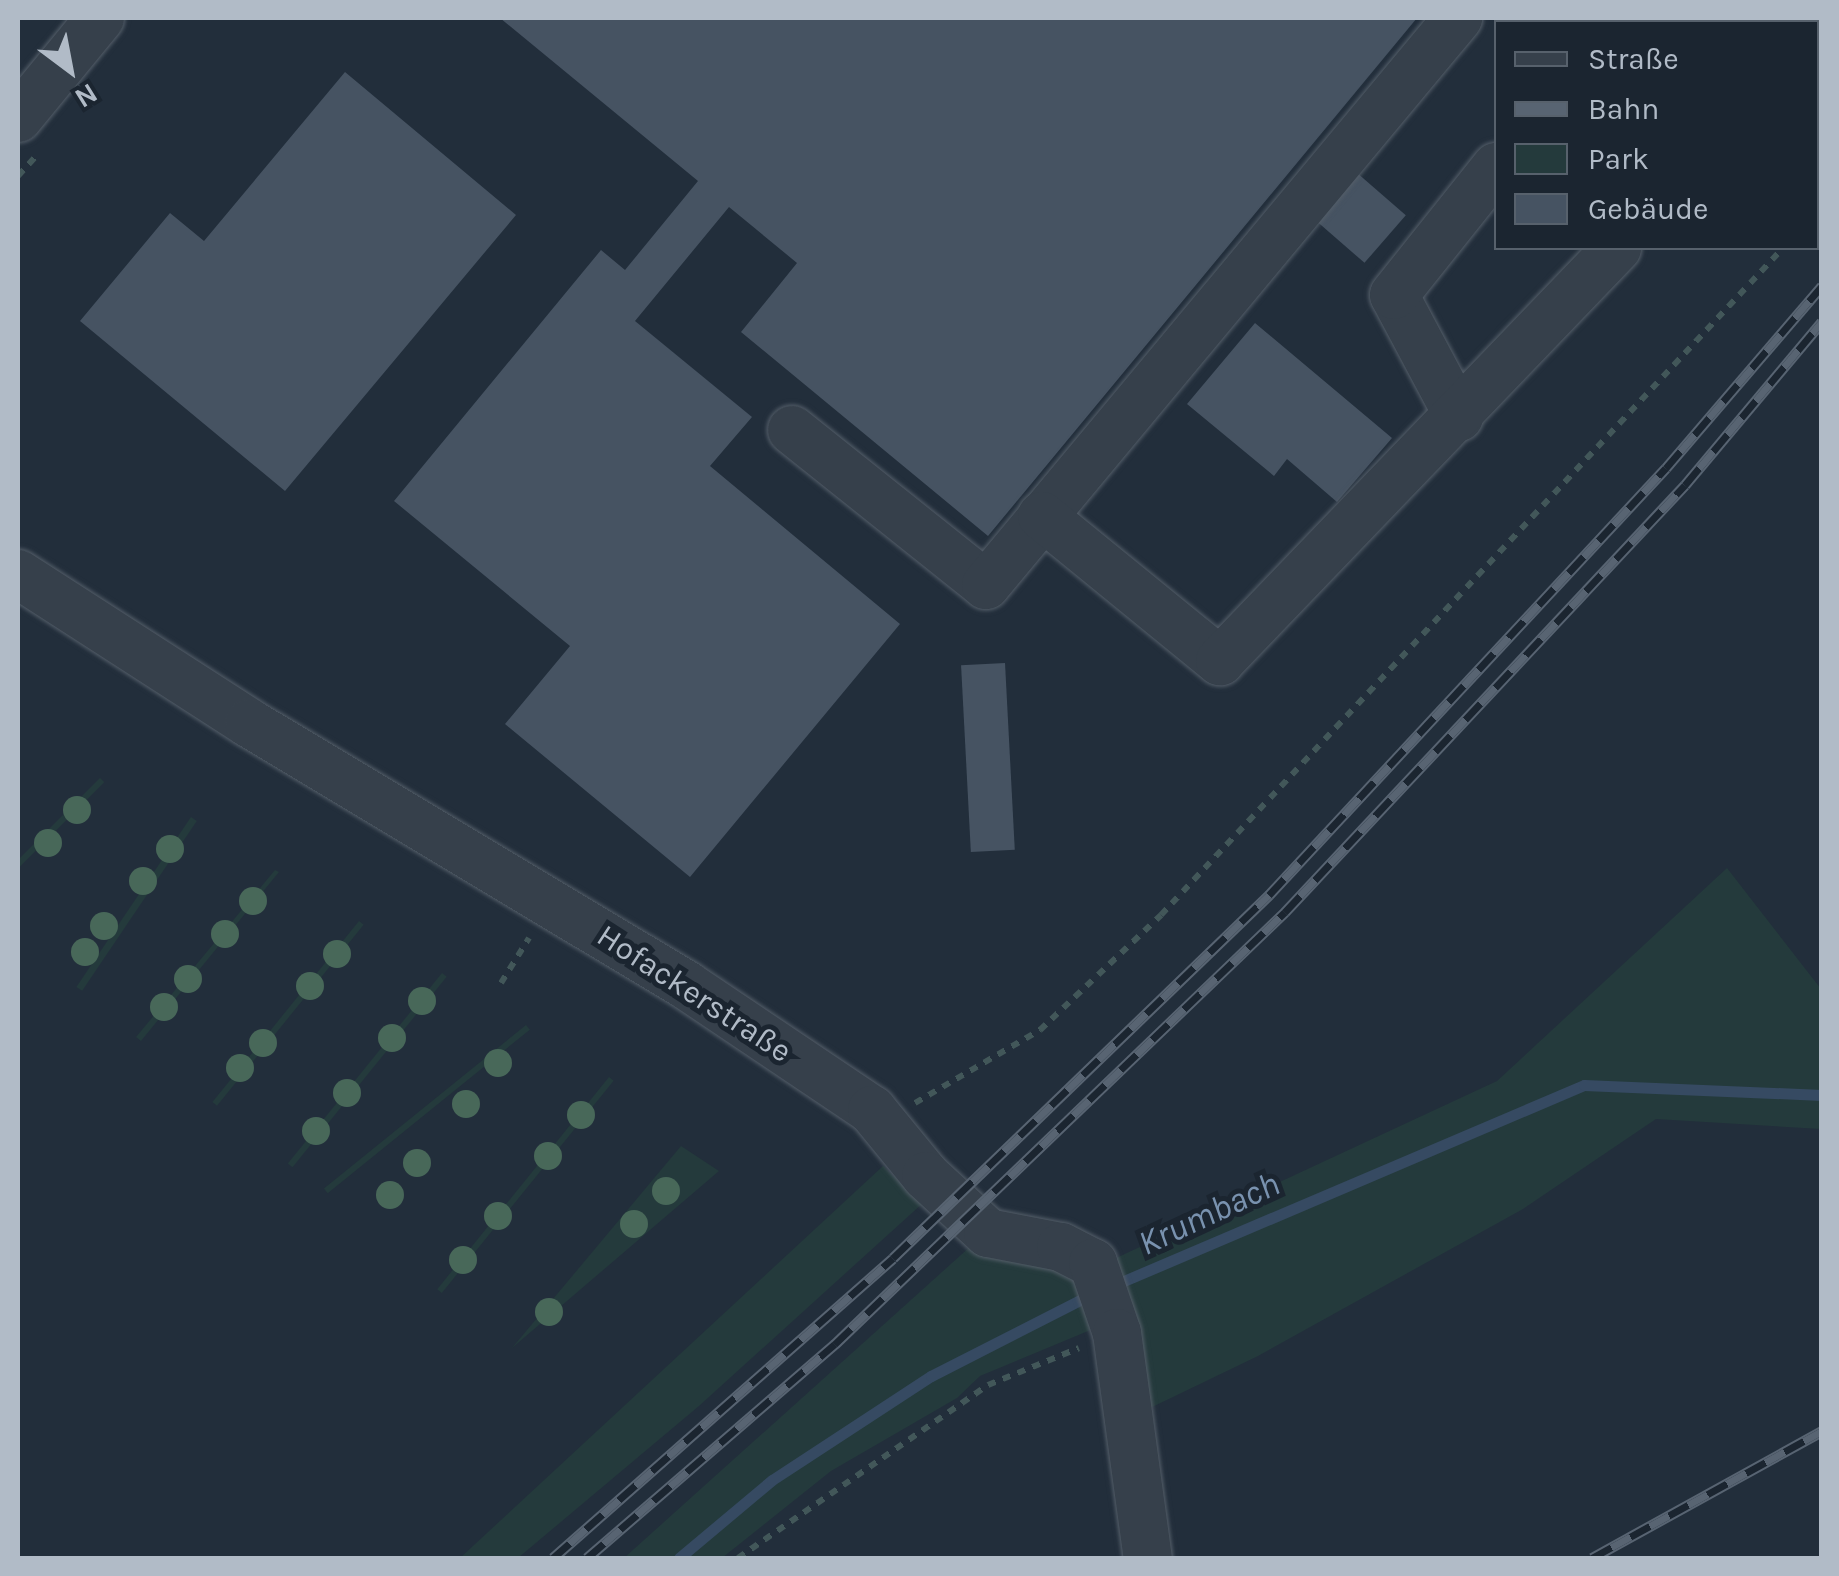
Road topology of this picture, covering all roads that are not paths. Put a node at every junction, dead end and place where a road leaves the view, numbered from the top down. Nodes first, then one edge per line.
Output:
1 (100, 18) edge
2 (1458, 18) edge
3 (18, 118) edge
4 (1494, 170) edge
5 (1615, 250) edge
6 (1459, 417) junction
7 (792, 430) dead end
8 (1042, 516) junction
9 (18, 574) edge
10 (1148, 1558) edge

1 - 3 street
2 - 8 street
4 - 6 street
5 - 6 street
6 - 8 street
7 - 8 street
9 - 10 street, Hofackerstraße

